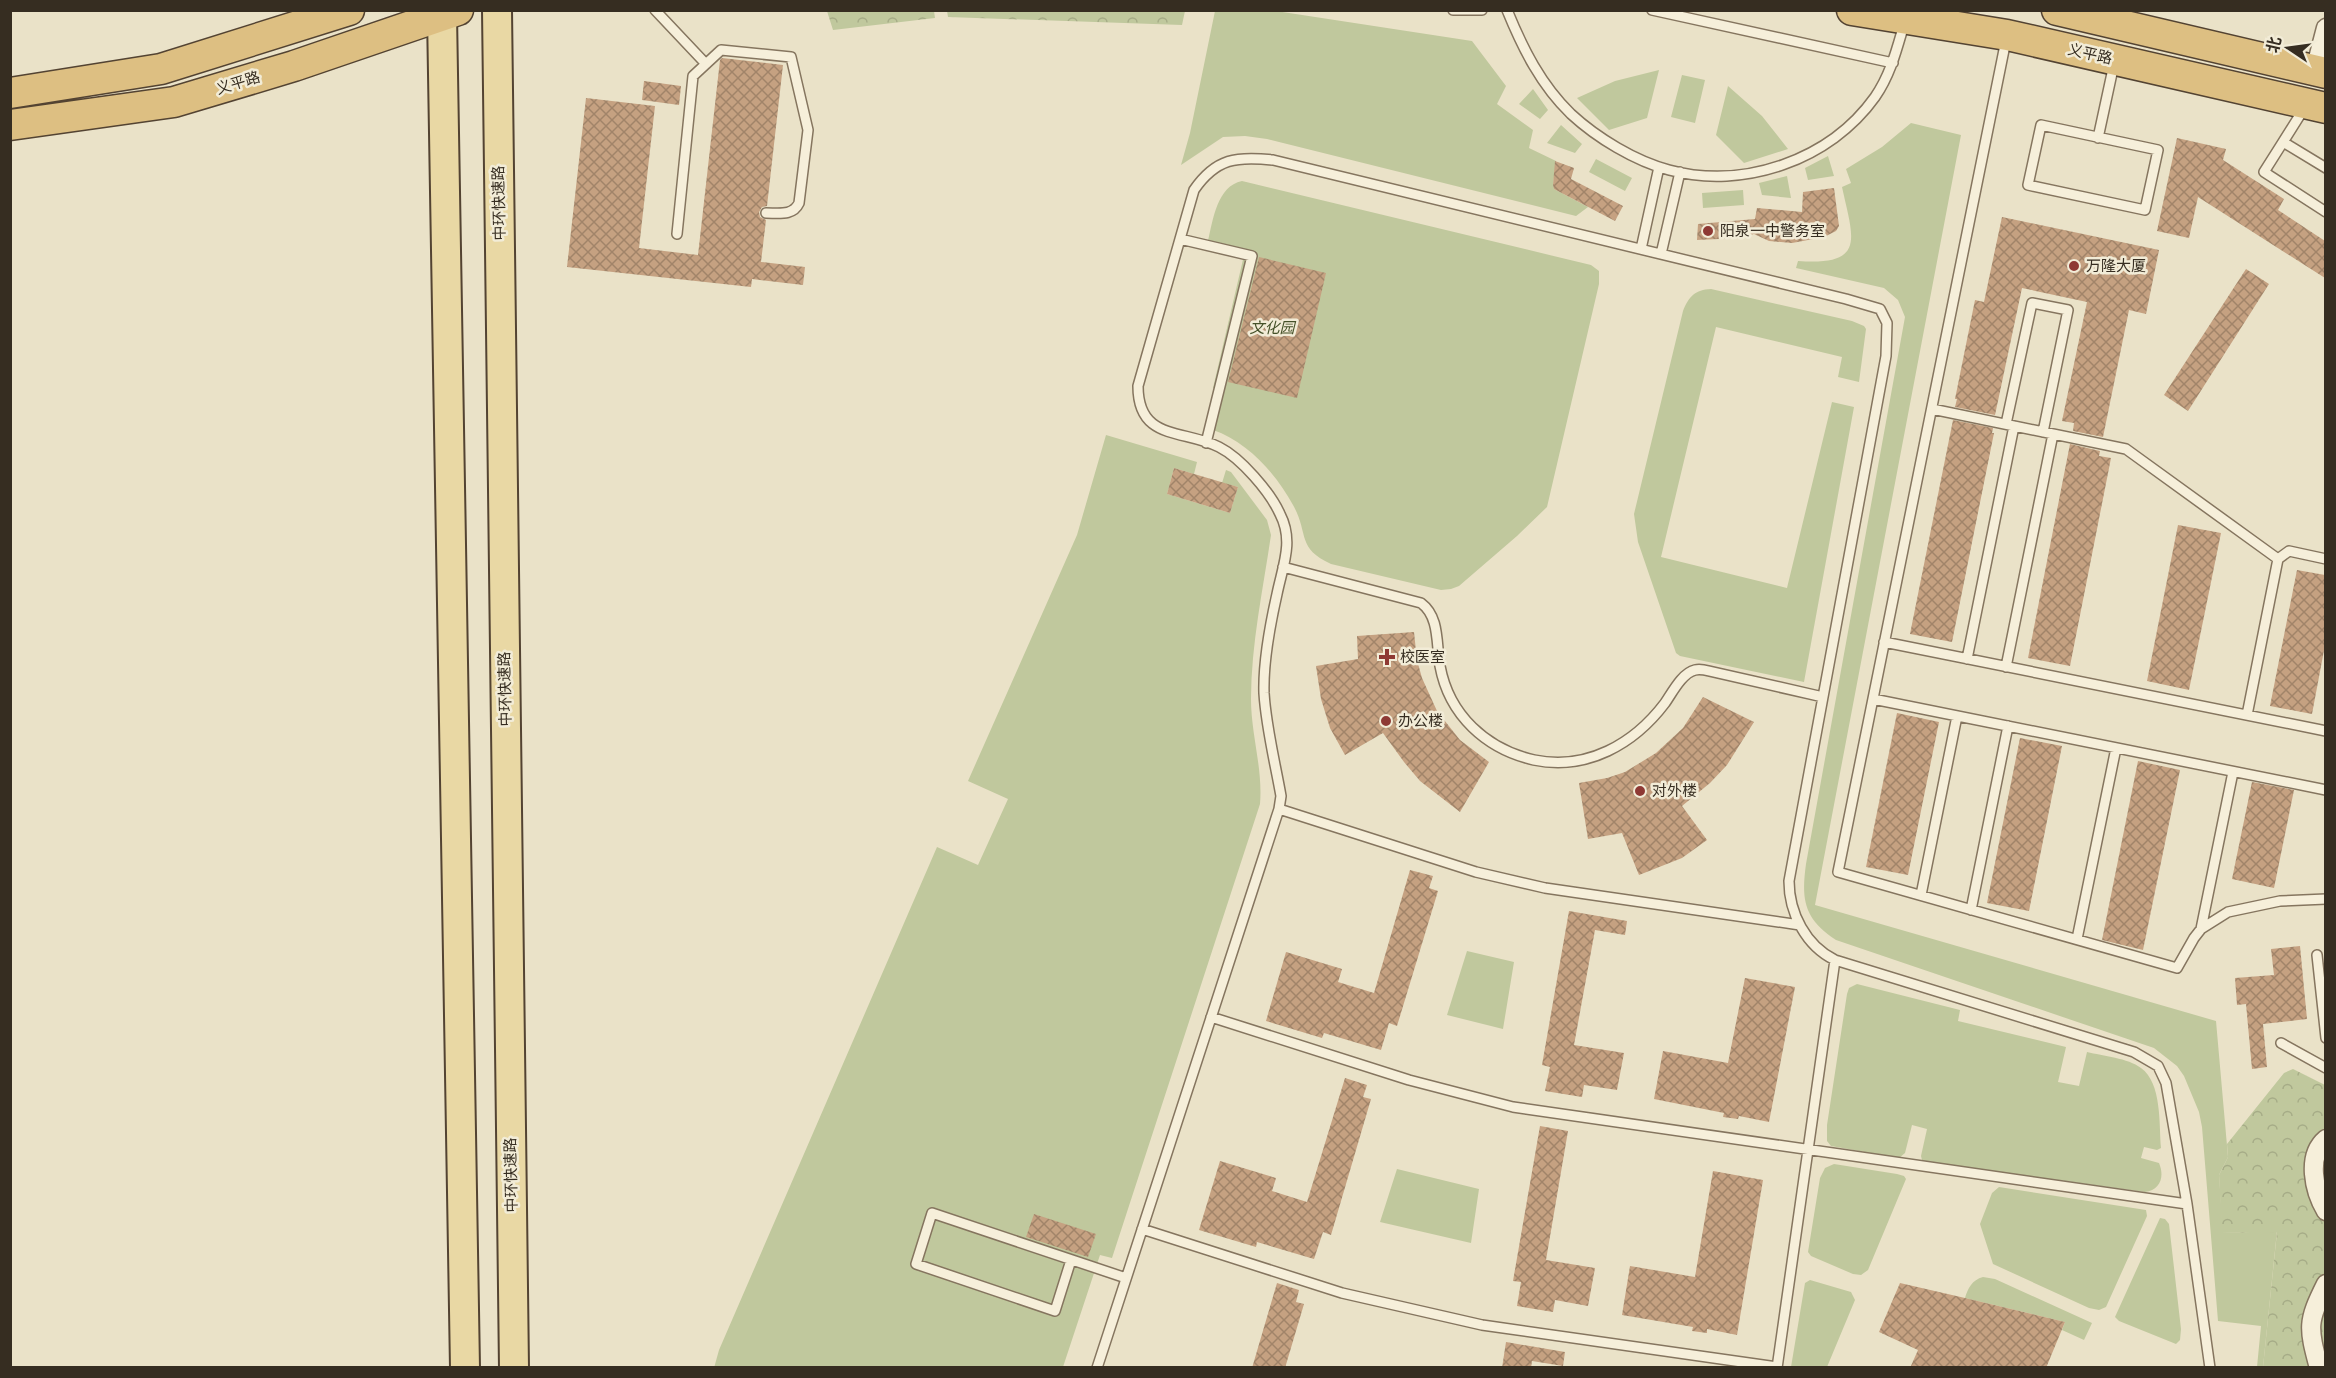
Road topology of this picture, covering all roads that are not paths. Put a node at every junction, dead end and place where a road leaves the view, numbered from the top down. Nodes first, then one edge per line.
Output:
1 (349, 10) edge
2 (496, 10) edge
3 (655, 10) edge
4 (1452, 10) edge
5 (1482, 10) edge
6 (1507, 10) edge
7 (1652, 10) edge
8 (1852, 10) edge
9 (2057, 10) edge
10 (450, 13) edge
11 (1905, 20) junction
12 (2325, 28) edge
13 (2007, 35) junction
14 (2115, 59) junction
15 (1893, 63) junction
16 (706, 64) junction
17 (2320, 71) edge
18 (10, 93) edge
19 (2317, 105) edge
20 (10, 125) edge
21 (2098, 138) junction
22 (2283, 142) junction
23 (1659, 167) junction
24 (2325, 168) edge
25 (1680, 172) junction
26 (2325, 212) edge
27 (766, 213) dead end
28 (677, 234) dead end
29 (1180, 239) junction
30 (1641, 249) junction
31 (1661, 254) junction
32 (1932, 409) junction
33 (2010, 425) junction
34 (2043, 432) junction
35 (2054, 434) junction
36 (1206, 442) junction
37 (2278, 559) junction
38 (2325, 559) edge
39 (1283, 567) junction
40 (1884, 642) junction
41 (1967, 659) junction
42 (2006, 667) junction
43 (1822, 697) junction
44 (1873, 699) junction
45 (2247, 715) junction
46 (1957, 716) junction
47 (2008, 726) junction
48 (2325, 731) edge
49 (2116, 748) junction
50 (2233, 772) junction
51 (2325, 790) edge
52 (1279, 809) junction
53 (1921, 895) junction
54 (2325, 899) edge
55 (1971, 909) junction
56 (1800, 925) junction
57 (2202, 929) junction
58 (2077, 939) junction
59 (2317, 955) dead end
60 (1835, 960) junction
61 (1211, 1017) junction
62 (2325, 1038) edge
63 (2281, 1043) dead end
64 (2325, 1068) edge
65 (2325, 1139) edge
66 (1808, 1150) junction
67 (2187, 1204) junction
68 (2325, 1211) edge
69 (1142, 1229) junction
70 (1071, 1260) junction
71 (1126, 1278) junction
72 (2325, 1284) edge
73 (1777, 1367) edge
74 (465, 1368) edge
75 (514, 1368) edge
76 (1097, 1368) edge
77 (2210, 1368) edge
78 (2319, 1368) edge

1 - 18 highway
2 - 75 main road, 中环快速路
3 - 16 lane
4 - 5 lane
6 - 23 lane
7 - 15 lane
8 - 11 highway, 义平路
9 - 17 highway
10 - 20 highway, 义平路
10 - 74 main road
11 - 13 highway, 义平路
11 - 15 lane
12 - 17 street
13 - 14 highway, 义平路
13 - 32 lane
14 - 19 highway, 义平路
14 - 21 lane
15 - 25 lane
16 - 27 lane
16 - 28 lane
19 - 22 lane
21 - 21 lane
22 - 24 lane
22 - 26 lane
23 - 25 lane
23 - 30 lane
25 - 31 lane
29 - 30 lane
29 - 36 lane
29 - 36 lane
30 - 31 lane
31 - 43 lane
32 - 33 lane
32 - 40 lane
33 - 34 lane
33 - 34 lane
33 - 41 lane
34 - 35 lane
35 - 37 lane
35 - 42 lane
36 - 39 lane
37 - 38 lane
37 - 45 lane
39 - 43 lane
39 - 52 lane
40 - 41 lane
40 - 44 lane
41 - 42 lane
42 - 45 lane
43 - 56 lane
44 - 46 lane
44 - 53 lane
45 - 48 lane
46 - 47 lane
46 - 53 lane
47 - 49 lane
47 - 55 lane
49 - 50 lane
49 - 58 lane
50 - 51 lane
50 - 57 lane
52 - 56 lane
52 - 61 lane
53 - 55 lane
54 - 57 lane
55 - 58 lane
56 - 60 lane
57 - 58 lane
59 - 62 lane
60 - 66 lane
60 - 67 lane
61 - 66 lane
61 - 69 lane
63 - 64 lane
65 - 68 street
66 - 67 lane
66 - 73 lane
67 - 77 lane
69 - 71 lane
69 - 73 lane
70 - 70 lane
70 - 71 lane
71 - 76 lane
72 - 78 street

